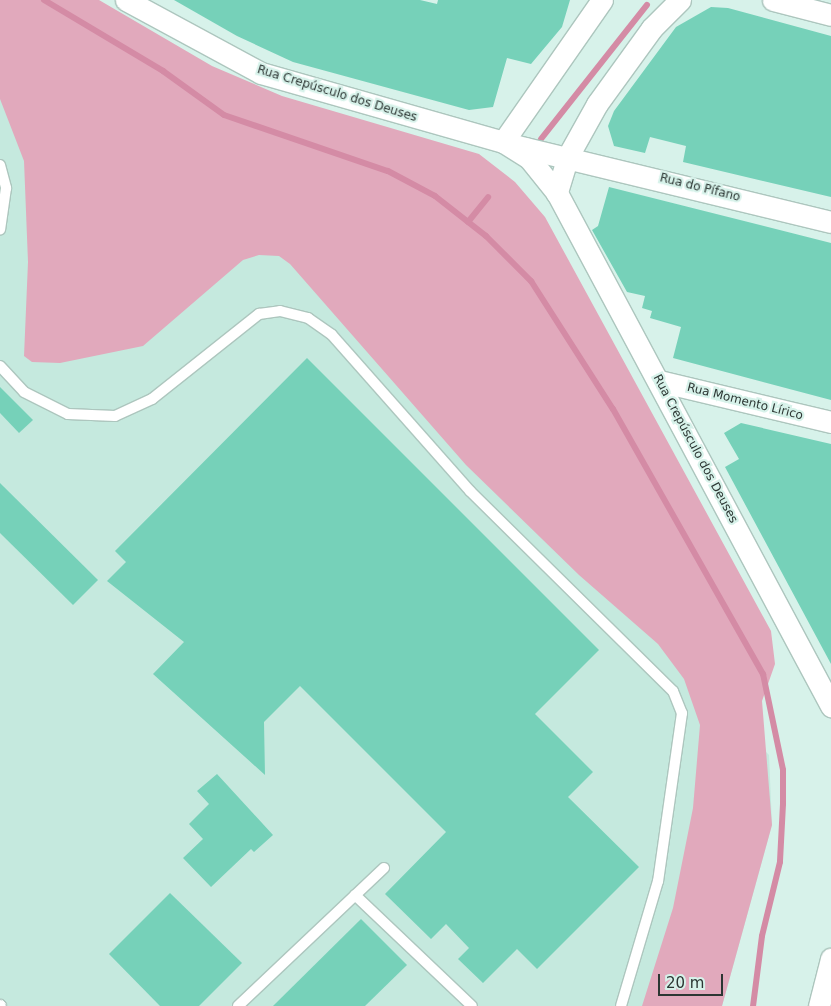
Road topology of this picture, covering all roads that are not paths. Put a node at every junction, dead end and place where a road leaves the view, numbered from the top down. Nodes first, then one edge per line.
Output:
1 (126, 0) edge
2 (602, 0) edge
3 (680, 0) edge
4 (773, 0) edge
5 (831, 16) edge
6 (503, 142) junction
7 (568, 156) junction
8 (0, 166) edge
9 (557, 193) junction
10 (831, 222) edge
11 (0, 230) edge
12 (0, 366) edge
13 (659, 381) junction
14 (831, 422) edge
15 (831, 706) edge
16 (384, 868) dead end
17 (355, 895) junction
18 (831, 959) edge
19 (238, 1006) edge
20 (472, 1006) edge
21 (621, 1006) edge
22 (820, 1006) edge

1 - 6 street, Rua Crepúsculo dos Deuses
2 - 6 street
3 - 7 street
4 - 5 street
6 - 7 street, Rua Crepúsculo dos Deuses
6 - 9 street, Rua Crepúsculo dos Deuses
7 - 9 street
7 - 10 street, Rua do Pífano
8 - 11 lane
9 - 13 street, Rua Crepúsculo dos Deuses
12 - 21 lane
13 - 14 street, Rua Momento Lírico
13 - 15 street, Rua Crepúsculo dos Deuses
16 - 17 lane
17 - 19 lane
17 - 20 lane
18 - 22 street

